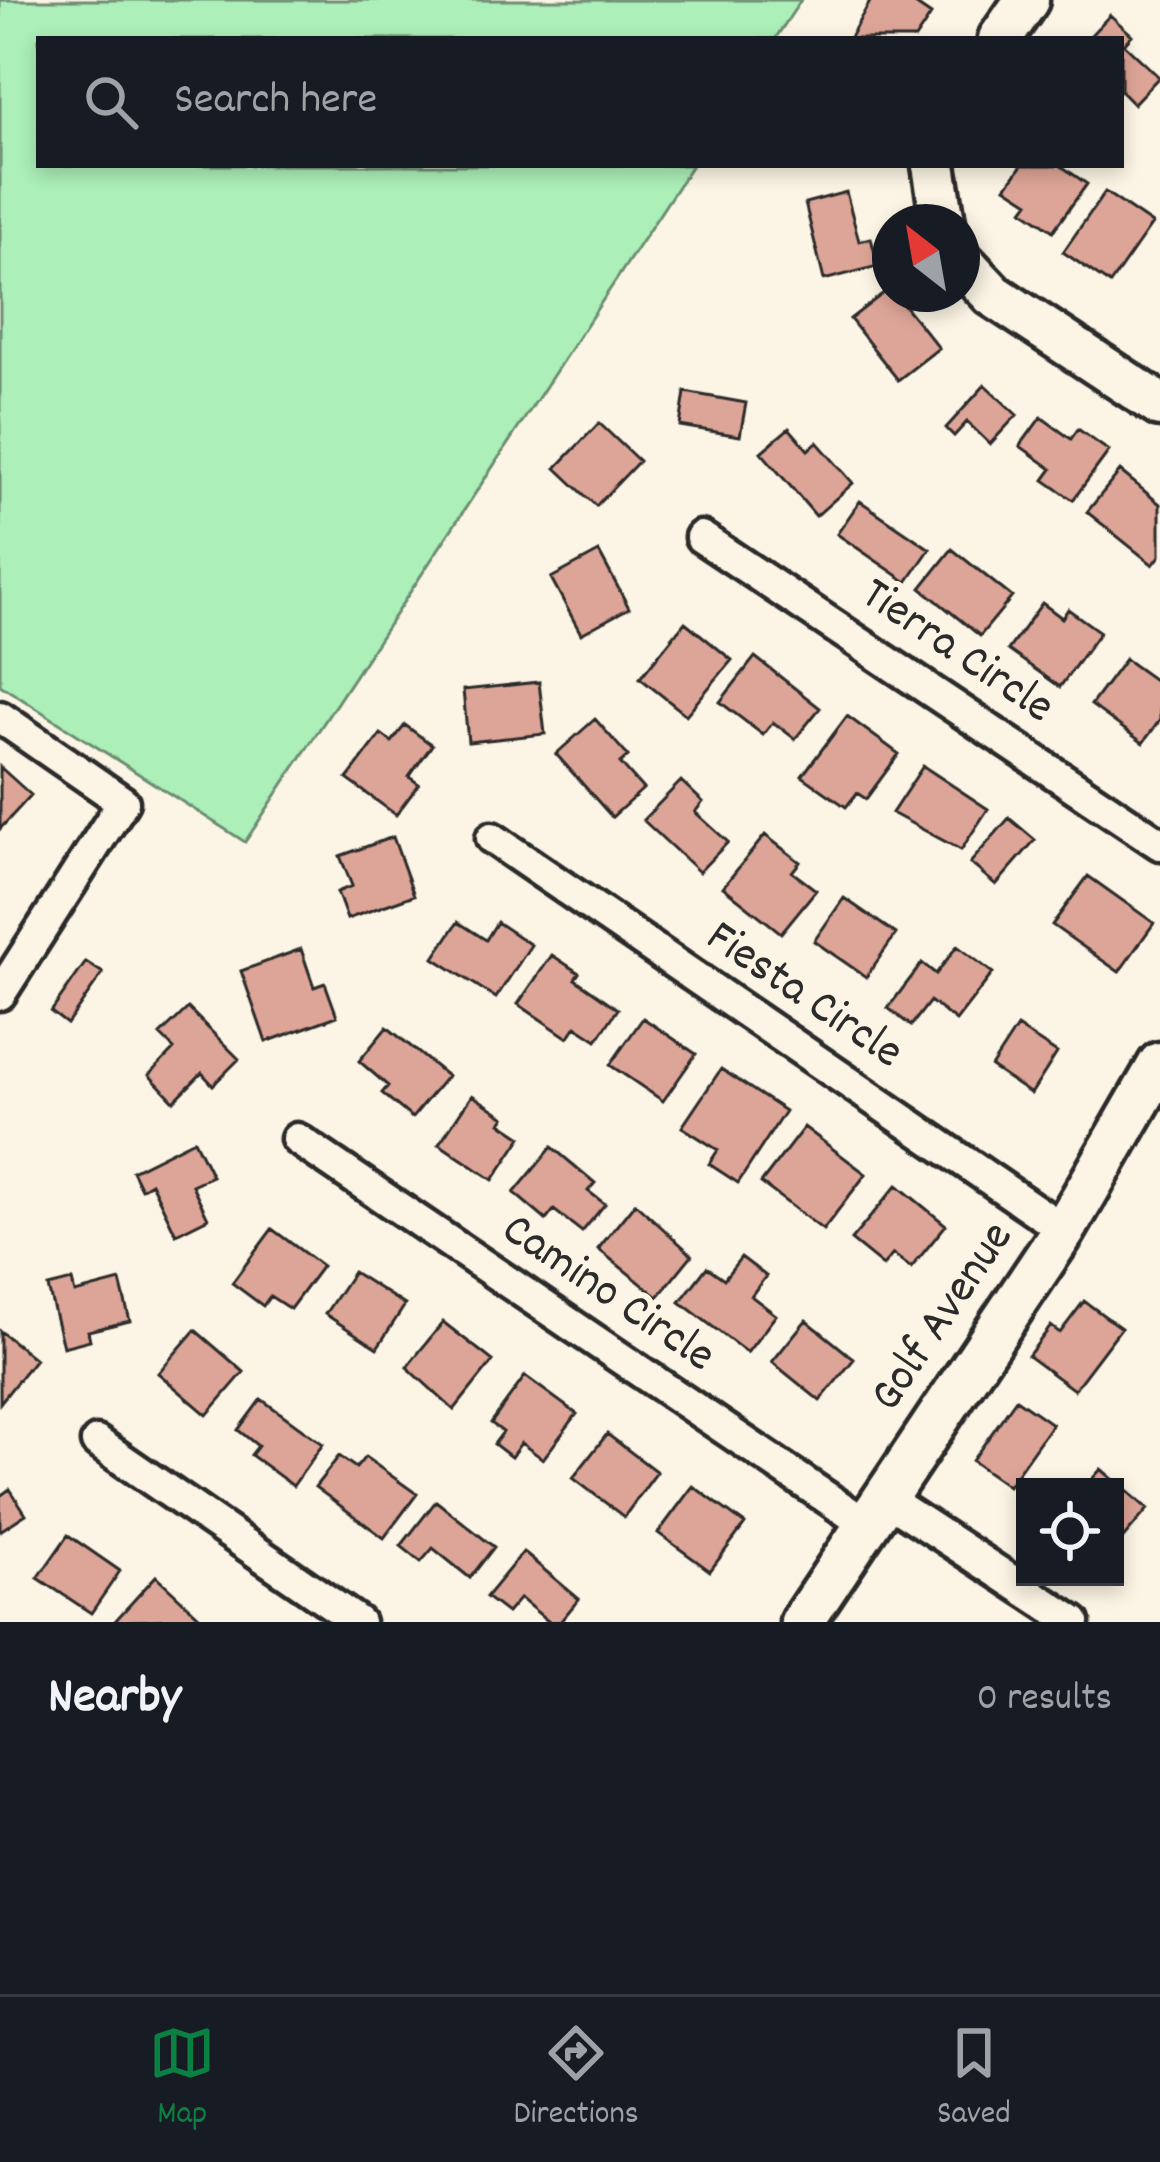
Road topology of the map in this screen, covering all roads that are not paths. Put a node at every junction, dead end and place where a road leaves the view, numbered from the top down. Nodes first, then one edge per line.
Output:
1 (1027, 0) edge
2 (1002, 36) edge
3 (934, 168) edge
4 (940, 204) edge
5 (980, 281) edge
6 (1160, 405) edge
7 (701, 537) dead end
8 (0, 717) edge
9 (492, 838) dead end
10 (1160, 844) edge
11 (0, 994) edge
12 (1160, 1064) edge
13 (297, 1139) dead end
14 (1064, 1230) junction
15 (97, 1442) dead end
16 (876, 1512) junction
17 (358, 1622) edge
18 (802, 1622) edge
19 (1074, 1622) edge

1 - 2 street
3 - 4 street
5 - 6 street
7 - 10 street, Tierra Circle
8 - 11 street
9 - 14 street, Fiesta Circle
12 - 14 street, Golf Avenue
13 - 16 street, Camino Circle
14 - 16 street, Golf Avenue
15 - 17 street
16 - 18 street, Golf Avenue
16 - 19 street, Camino Circle

